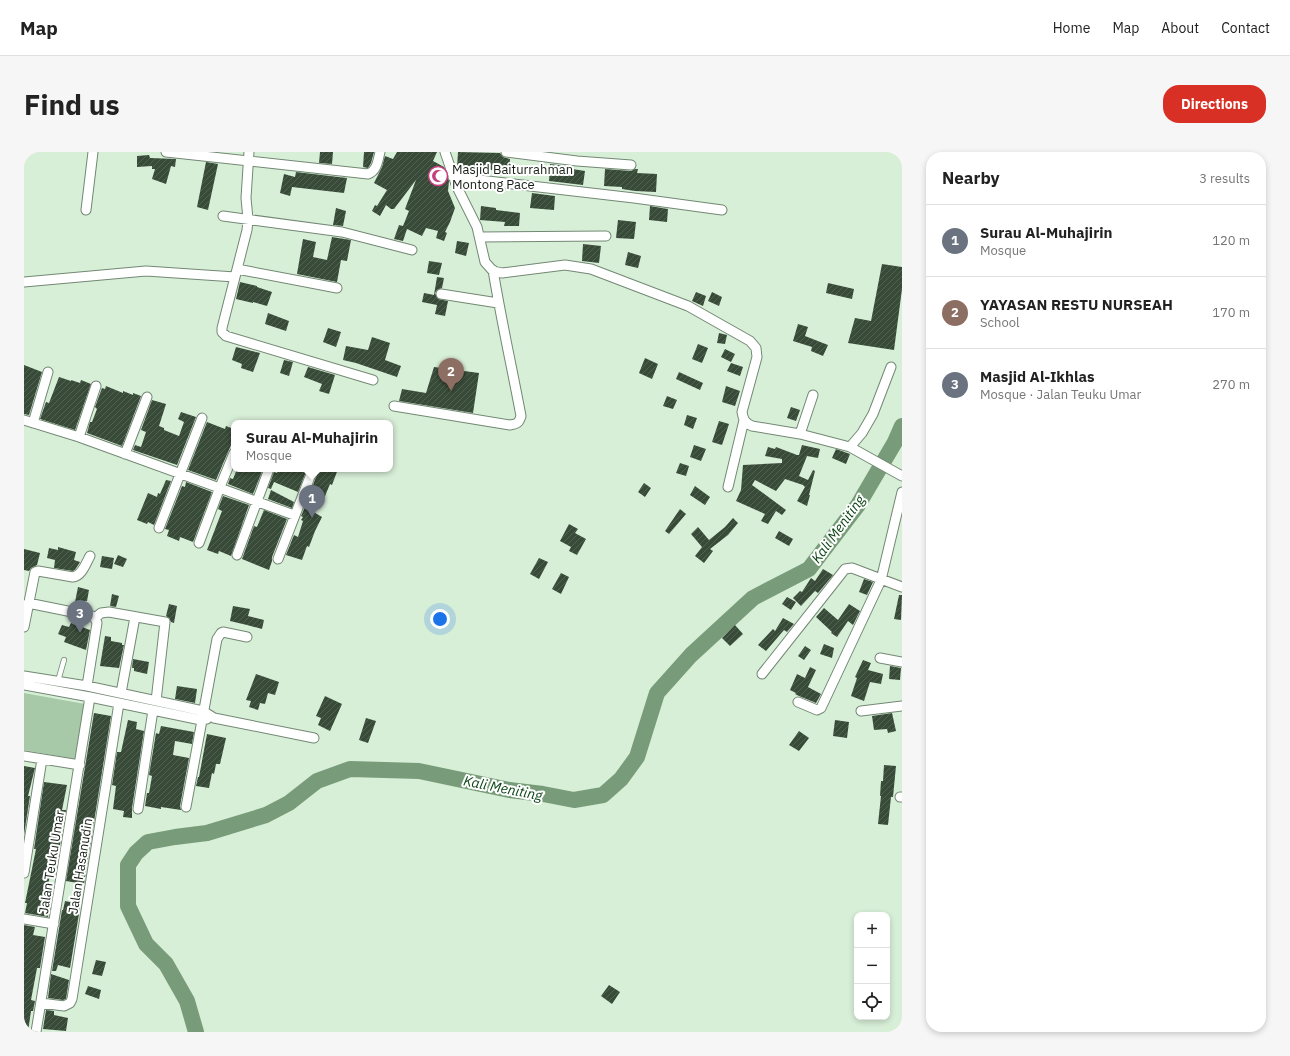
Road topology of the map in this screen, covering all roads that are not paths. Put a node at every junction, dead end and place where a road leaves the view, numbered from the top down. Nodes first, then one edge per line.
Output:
1 (93, 152) edge
2 (166, 152) edge
3 (380, 152) edge
4 (445, 152) edge
5 (506, 152) edge
6 (249, 156) edge
7 (631, 165) dead end
8 (453, 177) junction
9 (86, 210) dead end
10 (722, 210) dead end
11 (223, 216) dead end
12 (248, 219) junction
13 (606, 236) dead end
14 (480, 237) junction
15 (412, 250) dead end
16 (493, 270) junction
17 (236, 273) junction
18 (24, 282) edge
19 (337, 288) dead end
20 (441, 294) dead end
21 (498, 303) junction
22 (891, 368) dead end
23 (48, 372) dead end
24 (373, 380) dead end
25 (96, 386) dead end
26 (813, 395) dead end
27 (147, 397) dead end
28 (394, 406) dead end
29 (202, 418) dead end
30 (24, 420) edge
31 (744, 420) junction
32 (33, 423) junction
33 (800, 434) junction
34 (79, 437) junction
35 (853, 448) junction
36 (125, 454) junction
37 (231, 460) edge
38 (268, 472) edge
39 (312, 472) edge
40 (180, 474) junction
41 (901, 475) edge
42 (220, 487) junction
43 (728, 487) dead end
44 (902, 492) edge
45 (256, 501) junction
46 (294, 515) junction
47 (159, 528) dead end
48 (898, 528) edge
49 (199, 543) dead end
50 (237, 555) dead end
51 (90, 556) dead end
52 (278, 558) dead end
53 (880, 580) junction
54 (902, 587) edge
55 (28, 604) junction
56 (134, 617) junction
57 (95, 618) junction
58 (24, 627) edge
59 (247, 637) dead end
60 (880, 658) dead end
61 (64, 660) dead end
62 (902, 662) edge
63 (762, 674) dead end
64 (24, 676) edge
65 (58, 681) junction
66 (24, 685) edge
67 (87, 686) junction
68 (121, 693) junction
69 (90, 697) junction
70 (798, 702) dead end
71 (119, 703) junction
72 (155, 705) junction
73 (902, 706) edge
74 (861, 711) dead end
75 (202, 715) junction
76 (314, 738) dead end
77 (24, 756) edge
78 (42, 759) junction
79 (80, 765) junction
80 (186, 807) dead end
81 (138, 809) dead end
82 (24, 873) edge
83 (24, 919) edge
84 (54, 924) junction
85 (41, 1003) junction
86 (36, 1032) edge

1 - 9 street
2 - 6 street
3 - 6 street
4 - 8 street
5 - 7 street
6 - 12 street
8 - 10 street
8 - 14 street
11 - 12 street
12 - 15 street
12 - 17 street
13 - 14 street
14 - 16 street
16 - 21 street
16 - 31 street
17 - 18 street
17 - 19 street
17 - 24 street
20 - 21 street
21 - 28 street
22 - 35 street
23 - 32 street
25 - 34 street
26 - 33 street
27 - 36 street
29 - 40 street
30 - 32 street
31 - 33 street
31 - 43 street
32 - 34 street
33 - 35 street
34 - 36 street
35 - 41 street
36 - 40 street
37 - 42 street
38 - 45 street
39 - 46 street
40 - 42 street
40 - 47 street
42 - 45 street
42 - 49 street
44 - 48 street
45 - 46 street
45 - 50 street
46 - 52 street
48 - 53 street
51 - 55 street
53 - 54 street
53 - 63 street
53 - 70 street
55 - 57 street
55 - 58 street
56 - 57 street
56 - 68 street
56 - 72 street
57 - 67 street
59 - 75 street
60 - 62 street
61 - 65 lane
64 - 65 street
65 - 67 street
66 - 69 street
67 - 68 street
68 - 72 street
69 - 71 street
69 - 79 street, Jalan Teuku Umar
71 - 72 street
71 - 85 street, Jalan Hasanudin
72 - 75 street
72 - 81 street
73 - 74 street
75 - 76 street
75 - 80 street
77 - 78 street
78 - 79 street
78 - 82 street
79 - 84 street, Jalan Teuku Umar
83 - 84 street
84 - 85 street, Jalan Teuku Umar
85 - 86 street, Jalan Teuku Umar

